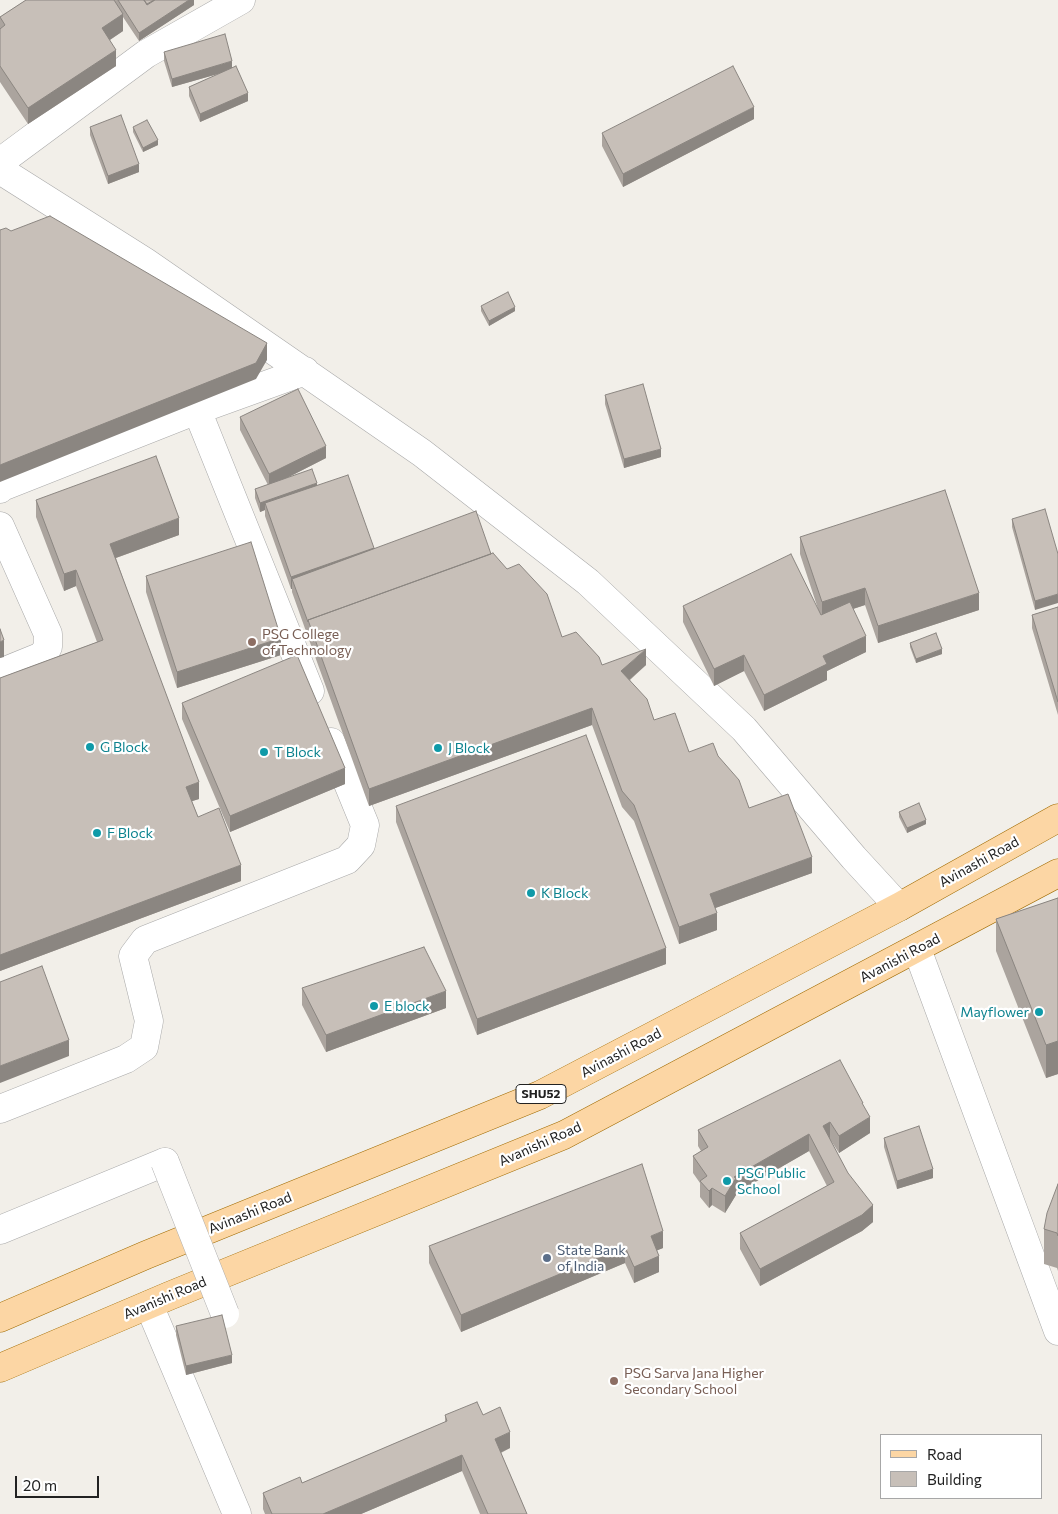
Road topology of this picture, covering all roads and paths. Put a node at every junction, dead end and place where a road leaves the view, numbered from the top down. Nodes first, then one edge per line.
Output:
1 (241, 0) edge
2 (0, 162) edge
3 (0, 170) edge
4 (304, 371) junction
5 (197, 410) junction
6 (0, 489) edge
7 (0, 526) edge
8 (0, 673) edge
9 (1058, 818) edge
10 (1058, 873) edge
11 (899, 907) junction
12 (917, 949) junction
13 (0, 1109) edge
14 (0, 1230) edge
15 (149, 1305) junction
16 (225, 1314) dead end
17 (0, 1318) edge
18 (1058, 1331) edge
19 (0, 1368) edge
20 (237, 1514) edge

1 - 2 street
3 - 4 street
4 - 5 street
4 - 11 street
5 - 6 street
5 - 13 street
7 - 8 street
9 - 11 main road, Avinashi Road / SHU52
10 - 12 main road, Avanishi Road
11 - 17 main road, Avinashi Road / SHU52
12 - 15 main road, Avanishi Road
12 - 18 street
14 - 16 street, bridge
15 - 19 main road, Avanishi Road
15 - 20 street

